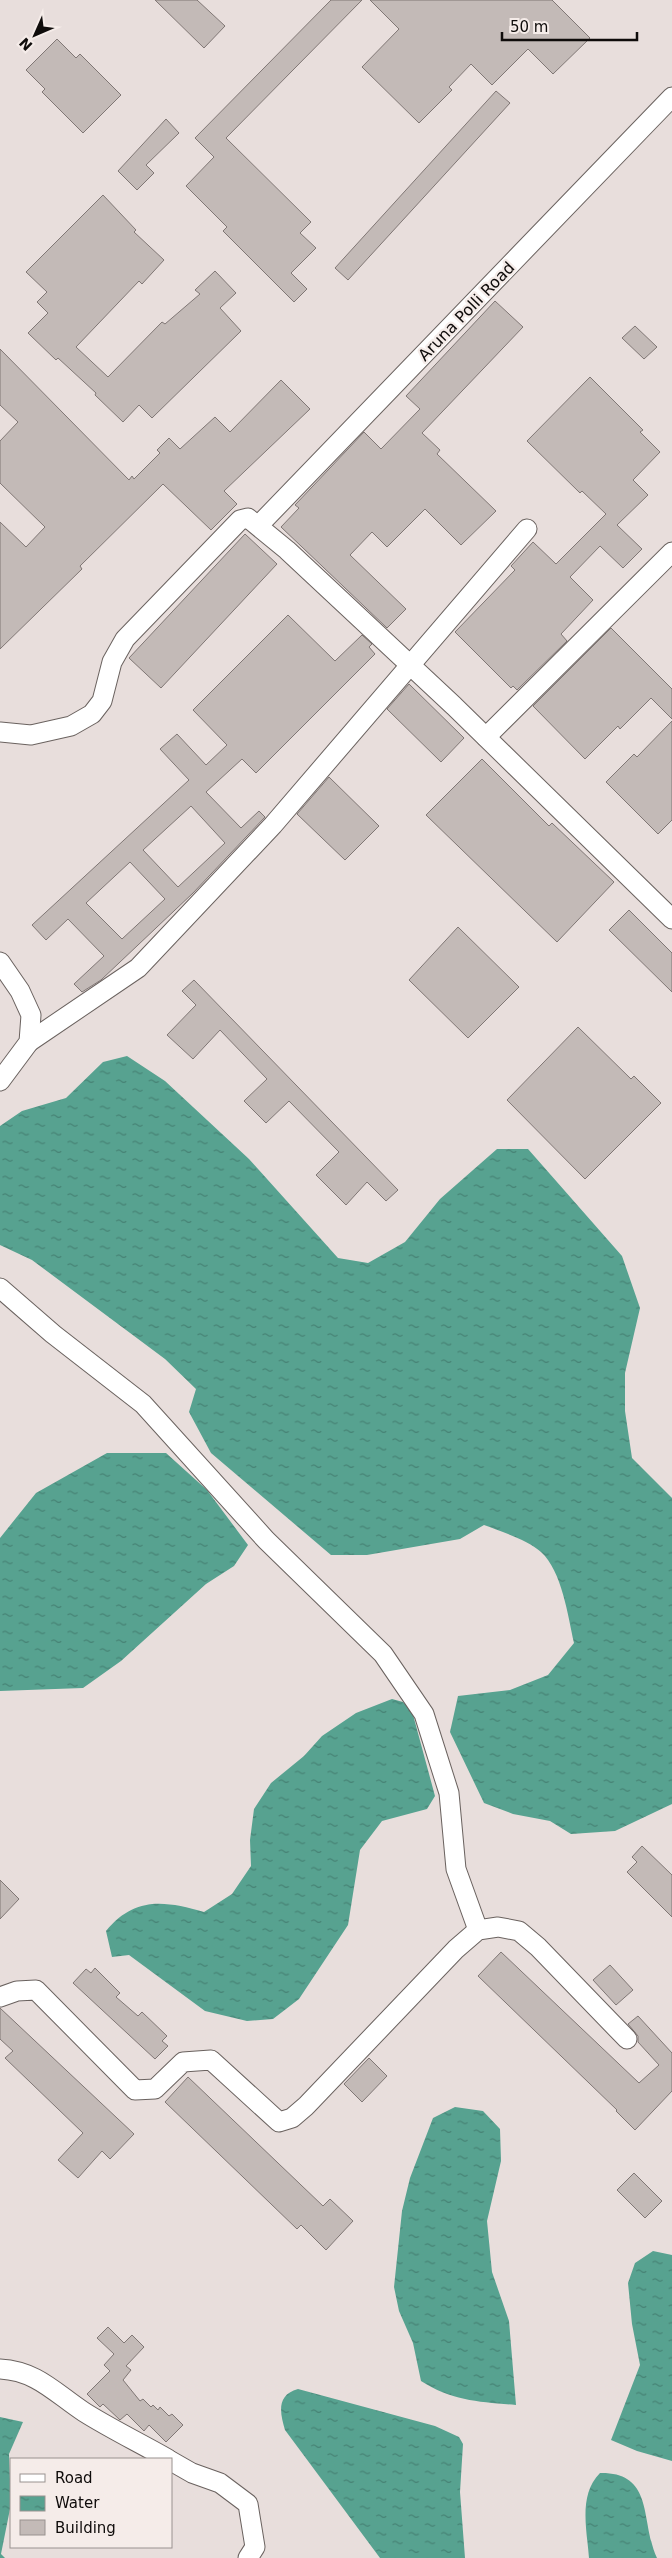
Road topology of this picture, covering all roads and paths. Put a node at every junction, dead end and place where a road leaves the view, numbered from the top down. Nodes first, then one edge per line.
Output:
1 (672, 97) edge
2 (259, 525) junction
3 (527, 529) dead end
4 (672, 552) edge
5 (411, 665) junction
6 (0, 732) edge
7 (486, 737) junction
8 (672, 919) edge
9 (0, 962) edge
10 (29, 1042) junction
11 (0, 1080) edge
12 (0, 1288) edge
13 (478, 1930) junction
14 (0, 1997) edge
15 (627, 2039) dead end
16 (0, 2368) edge
17 (166, 2458) edge
18 (172, 2462) edge
19 (248, 2558) edge

1 - 2 street, Aruna Polli Road
2 - 5 street
2 - 6 street
3 - 5 street
4 - 7 street
5 - 7 street
5 - 10 street
7 - 8 street
9 - 10 street
10 - 11 street
12 - 13 street
13 - 14 street
13 - 15 street
16 - 17 street
18 - 19 street

